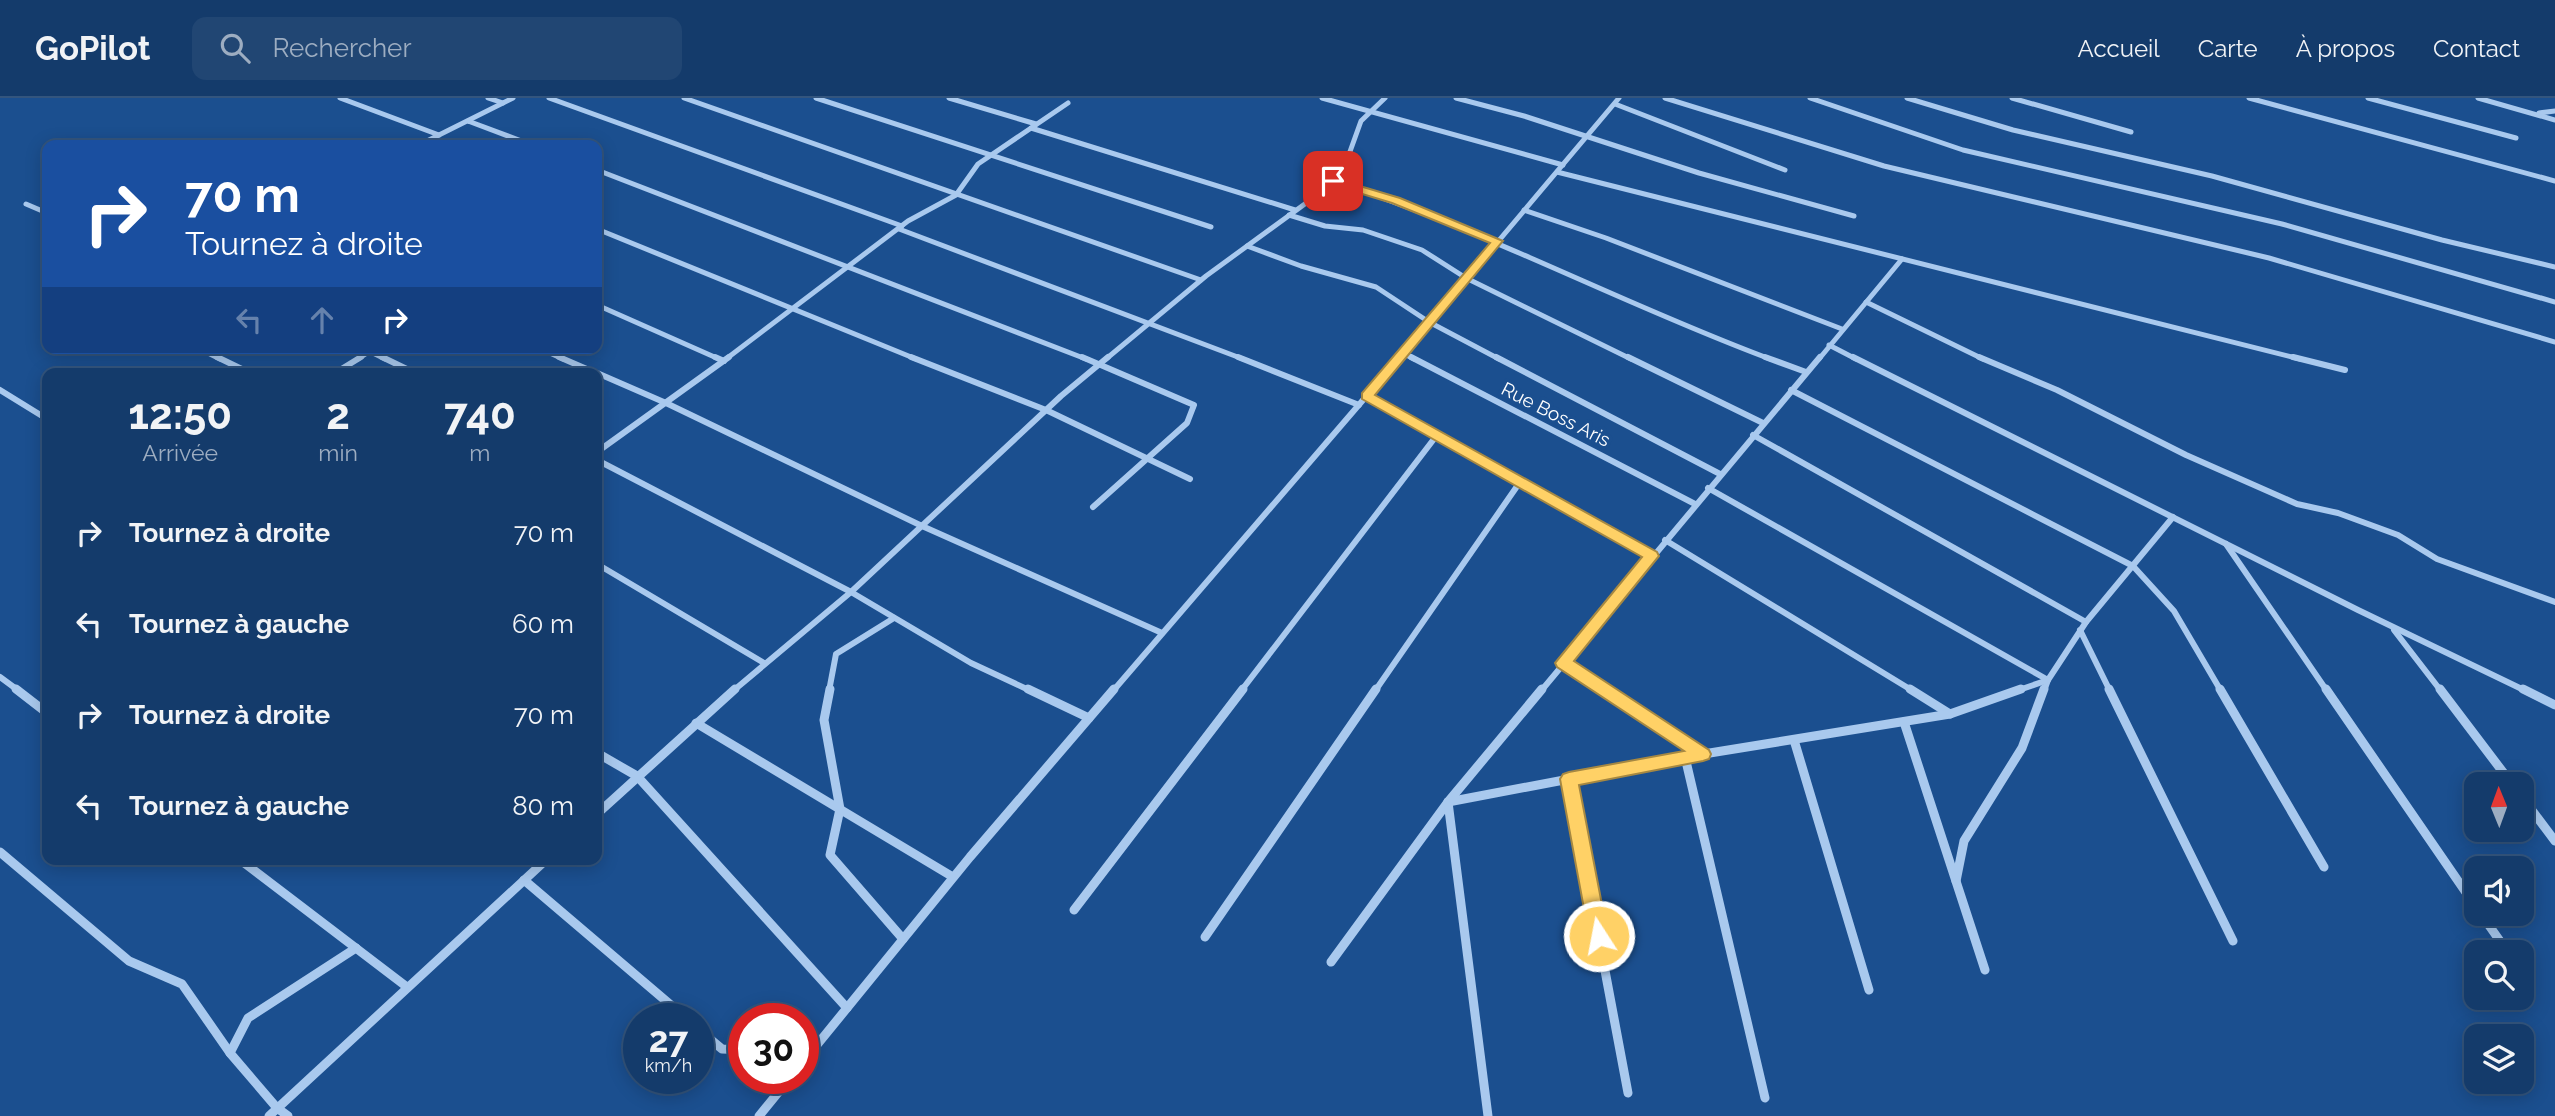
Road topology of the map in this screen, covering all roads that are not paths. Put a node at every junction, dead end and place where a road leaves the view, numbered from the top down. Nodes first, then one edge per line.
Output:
1 (340, 98) edge
2 (488, 98) edge
3 (513, 98) edge
4 (549, 98) edge
5 (684, 98) edge
6 (816, 98) edge
7 (949, 98) edge
8 (1322, 98) edge
9 (1385, 98) edge
10 (1456, 98) edge
11 (1665, 98) edge
12 (1810, 98) edge
13 (1907, 98) edge
14 (2012, 98) edge
15 (2249, 98) edge
16 (2368, 98) edge
17 (2477, 98) edge
18 (2027, 100) edge
19 (1617, 101) edge
20 (503, 103) junction
21 (1068, 103) dead end
22 (2555, 111) edge
23 (1370, 112) junction
24 (2532, 113) junction
25 (2555, 120) edge
26 (468, 121) junction
27 (1034, 126) junction
28 (2131, 132) dead end
29 (439, 135) junction
30 (1587, 137) junction
31 (2516, 138) dead end
32 (429, 140) edge
33 (519, 140) edge
34 (990, 156) junction
35 (1563, 165) junction
36 (1785, 170) dead end
37 (602, 172) edge
38 (1557, 172) junction
39 (1333, 181) junction
40 (2555, 181) edge
41 (956, 195) junction
42 (26, 204) dead end
43 (1524, 210) junction
44 (42, 211) edge
45 (1292, 212) junction
46 (1854, 216) dead end
47 (900, 227) junction
48 (1211, 227) dead end
49 (602, 231) edge
50 (1497, 241) junction
51 (1247, 246) junction
52 (1902, 260) junction
53 (850, 266) junction
54 (2555, 267) edge
55 (1466, 278) junction
56 (1201, 280) junction
57 (1866, 302) junction
58 (2555, 302) edge
59 (602, 307) edge
60 (792, 310) junction
61 (1151, 322) junction
62 (1429, 322) junction
63 (1842, 329) junction
64 (2555, 342) edge
65 (1829, 345) junction
66 (1404, 353) junction
67 (210, 354) edge
68 (367, 354) edge
69 (374, 354) edge
70 (553, 354) edge
71 (724, 361) junction
72 (1100, 364) junction
73 (240, 368) edge
74 (343, 368) edge
75 (404, 368) edge
76 (585, 368) edge
77 (2345, 370) dead end
78 (1806, 372) junction
79 (602, 376) edge
80 (0, 390) edge
81 (1791, 390) junction
82 (1367, 396) junction
83 (666, 403) junction
84 (1359, 405) junction
85 (1046, 411) junction
86 (42, 416) edge
87 (1763, 422) junction
88 (1437, 435) junction
89 (1753, 435) junction
90 (602, 448) edge
91 (1148, 459) junction
92 (602, 463) edge
93 (1720, 474) junction
94 (1190, 479) dead end
95 (1520, 482) junction
96 (1708, 488) junction
97 (1695, 504) junction
98 (1093, 507) dead end
99 (2173, 517) junction
100 (922, 526) junction
101 (1665, 540) junction
102 (2225, 543) junction
103 (1652, 556) junction
104 (2133, 566) junction
105 (602, 567) edge
106 (851, 592) junction
107 (2555, 601) edge
108 (894, 618) junction
109 (2086, 621) junction
110 (2391, 626) junction
111 (2080, 630) junction
112 (1162, 633) junction
113 (764, 663) junction
114 (1563, 663) junction
115 (0, 677) edge
116 (2048, 680) junction
117 (2555, 705) edge
118 (42, 709) edge
119 (1950, 714) junction
120 (1089, 718) junction
121 (1903, 722) junction
122 (696, 723) junction
123 (1794, 740) junction
124 (1703, 754) junction
125 (602, 755) edge
126 (1685, 757) junction
127 (2503, 772) edge
128 (638, 776) junction
129 (1569, 779) junction
130 (1447, 802) junction
131 (602, 809) edge
132 (839, 809) junction
133 (2534, 813) edge
134 (2555, 841) edge
135 (0, 852) edge
136 (247, 865) edge
137 (540, 865) edge
138 (2324, 867) dead end
139 (953, 877) junction
140 (524, 880) junction
141 (1956, 881) junction
142 (2464, 890) edge
143 (1074, 910) dead end
144 (1205, 937) dead end
145 (903, 939) junction
146 (2233, 941) dead end
147 (356, 948) junction
148 (1331, 962) dead end
149 (1985, 970) dead end
150 (407, 987) junction
151 (1869, 990) dead end
152 (668, 1003) edge
153 (847, 1008) junction
154 (819, 1041) edge
155 (230, 1053) junction
156 (1628, 1093) dead end
157 (777, 1094) edge
158 (1765, 1098) dead end
159 (277, 1108) junction
160 (269, 1116) edge
161 (288, 1116) edge
162 (759, 1116) edge
163 (1488, 1116) edge

1 - 29 street
2 - 20 street
3 - 20 street
4 - 47 street
5 - 41 street
6 - 34 street
7 - 27 street
8 - 23 street
9 - 23 street
10 - 30 street
11 - 64 street
12 - 58 street
13 - 54 street
14 - 18 street
15 - 40 street
16 - 31 street
17 - 24 street
18 - 28 street
19 - 30 street
19 - 36 street
20 - 26 street
21 - 27 street
22 - 24 street
23 - 35 street
23 - 39 street
24 - 25 street
26 - 29 street
26 - 33 street
27 - 34 street
27 - 45 street
29 - 32 street
30 - 35 street
30 - 46 street
34 - 41 street
34 - 48 street
35 - 38 street
37 - 53 street
38 - 43 street
38 - 52 street
39 - 45 street
39 - 50 street
41 - 47 street
41 - 56 street
42 - 44 street
43 - 50 street
43 - 63 street
45 - 51 street
45 - 55 street
47 - 53 street
47 - 61 street
49 - 60 street
50 - 55 street
50 - 78 street
51 - 56 street
51 - 62 street
52 - 57 street
52 - 77 street
53 - 60 street
53 - 72 street
55 - 62 street
55 - 87 street
56 - 61 street
57 - 63 street
57 - 107 street
59 - 71 street
60 - 71 street
60 - 85 street
61 - 72 street
61 - 84 street
62 - 66 street
62 - 93 street
63 - 65 street
65 - 78 street
65 - 99 street
66 - 82 street
66 - 97 street, Rue Boss Aris
67 - 73 street
68 - 74 street
69 - 75 street
70 - 76 street
71 - 83 street
72 - 85 street
72 - 91 street
78 - 81 street
79 - 83 street
80 - 86 street
81 - 87 street
81 - 104 street
82 - 84 street
82 - 88 street
83 - 90 street
83 - 100 street
84 - 112 street
85 - 91 street
85 - 100 street
87 - 89 street
88 - 95 street
88 - 143 street
89 - 93 street
89 - 109 street
91 - 94 street
91 - 98 street
92 - 106 street
93 - 96 street
95 - 103 street
95 - 144 street
96 - 97 street
96 - 116 street
97 - 101 street
99 - 102 street
99 - 104 street
100 - 106 street
100 - 112 street
101 - 103 street
101 - 119 street
102 - 110 street
102 - 142 street
103 - 114 street
104 - 109 street
104 - 138 street
105 - 113 street
106 - 108 street
106 - 113 street
108 - 120 street
108 - 132 street
109 - 111 street
110 - 117 street
110 - 127 street
111 - 116 street
111 - 146 street
112 - 120 street
113 - 122 street
114 - 124 street
114 - 130 street
115 - 118 street
116 - 119 street
116 - 141 street
119 - 121 street
120 - 139 street
121 - 123 street
121 - 141 street
122 - 128 street
122 - 132 street
123 - 124 street
123 - 151 street
124 - 126 street
125 - 128 street
126 - 129 street
126 - 158 street
128 - 131 street
128 - 153 street
129 - 130 street
129 - 156 street
130 - 148 street
130 - 163 street
132 - 139 street
132 - 145 street
133 - 134 street
135 - 155 street
136 - 147 street
137 - 140 street
139 - 145 street
140 - 150 street
140 - 152 street
141 - 149 street
145 - 153 street
147 - 150 street
147 - 155 street
150 - 159 street
153 - 154 street
155 - 159 street
157 - 162 street
159 - 160 street
159 - 161 street

